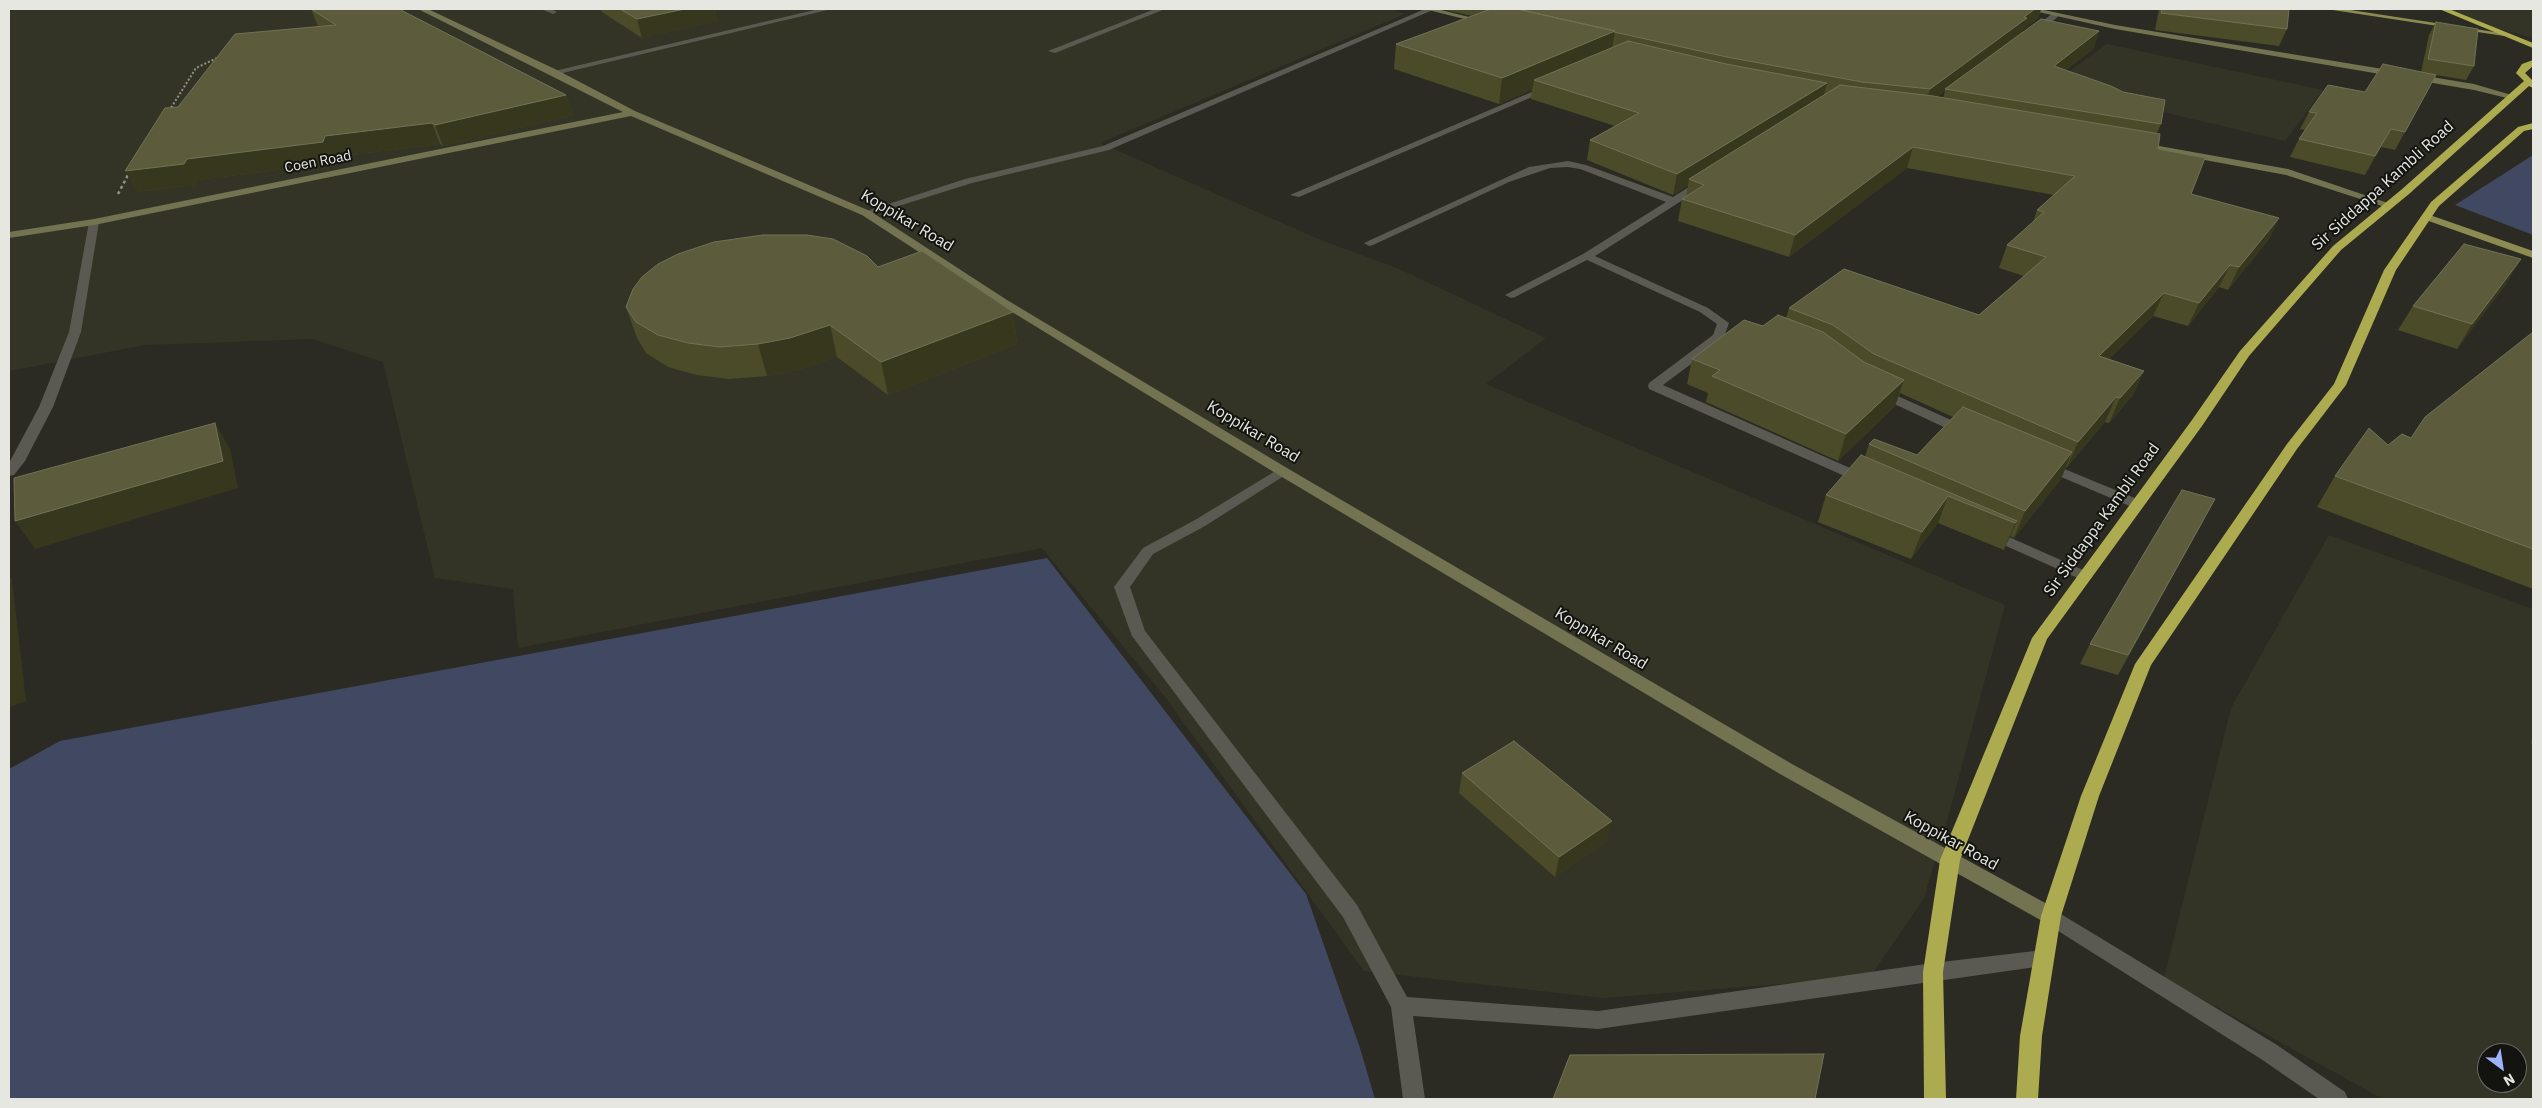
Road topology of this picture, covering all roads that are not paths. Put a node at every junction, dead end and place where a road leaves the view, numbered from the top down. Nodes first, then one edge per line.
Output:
1 (422, 9) edge
2 (828, 9) edge
3 (1160, 9) edge
4 (1429, 9) edge
5 (2029, 9) edge
6 (2330, 9) edge
7 (2443, 9) edge
8 (2056, 15) junction
9 (1496, 25) edge
10 (2504, 34) junction
11 (2026, 37) edge
12 (2533, 46) edge
13 (1052, 51) dead end
14 (2533, 63) edge
15 (554, 72) junction
16 (1562, 82) edge
17 (2530, 83) edge
18 (2511, 96) junction
19 (632, 113) junction
20 (2533, 126) edge
21 (2140, 146) edge
22 (1717, 174) edge
23 (1295, 195) dead end
24 (1674, 201) junction
25 (2389, 205) junction
26 (866, 213) junction
27 (2427, 217) junction
28 (100, 220) junction
29 (9, 235) edge
30 (1369, 243) dead end
31 (2533, 255) edge
32 (1587, 256) junction
33 (1511, 295) dead end
34 (1870, 387) edge
35 (1977, 436) edge
36 (2031, 459) edge
37 (1282, 471) junction
38 (9, 472) edge
39 (1859, 477) edge
40 (2138, 504) junction
41 (1978, 529) edge
42 (2085, 576) junction
43 (1950, 860) junction
44 (2051, 916) junction
45 (2043, 959) junction
46 (1933, 972) junction
47 (1401, 1006) junction
48 (1414, 1099) edge
49 (1935, 1099) edge
50 (2028, 1099) edge
51 (2337, 1099) edge

1 - 15 main road, Koppikar Road
2 - 15 street
3 - 13 street
4 - 9 main road
4 - 26 street
5 - 8 main road
6 - 10 main road
7 - 10 highway
8 - 11 street
8 - 18 main road
10 - 12 highway
14 - 17 highway
15 - 19 main road, Koppikar Road
16 - 23 street
17 - 18 highway, Sir Siddappa Kambli Road
18 - 25 highway, Sir Siddappa Kambli Road
19 - 26 main road, Koppikar Road
19 - 28 main road, Coen Road
20 - 27 highway
21 - 25 main road
22 - 24 street
24 - 30 street
24 - 32 street
25 - 40 highway, Sir Siddappa Kambli Road
26 - 37 main road, Koppikar Road
27 - 31 main road
27 - 44 highway
28 - 29 main road, Coen Road
28 - 38 street
32 - 33 street
32 - 39 street
34 - 35 street
36 - 40 street
37 - 43 main road, Koppikar Road
37 - 47 street
40 - 42 highway, Sir Siddappa Kambli Road
41 - 42 street
42 - 43 highway, Sir Siddappa Kambli Road
43 - 44 main road, Koppikar Road
43 - 46 highway, Sir Siddappa Kambli Road
44 - 45 highway
44 - 51 street
45 - 46 street
45 - 50 highway
46 - 47 street
46 - 49 highway, Sir Siddappa Kambli Road
47 - 48 street

